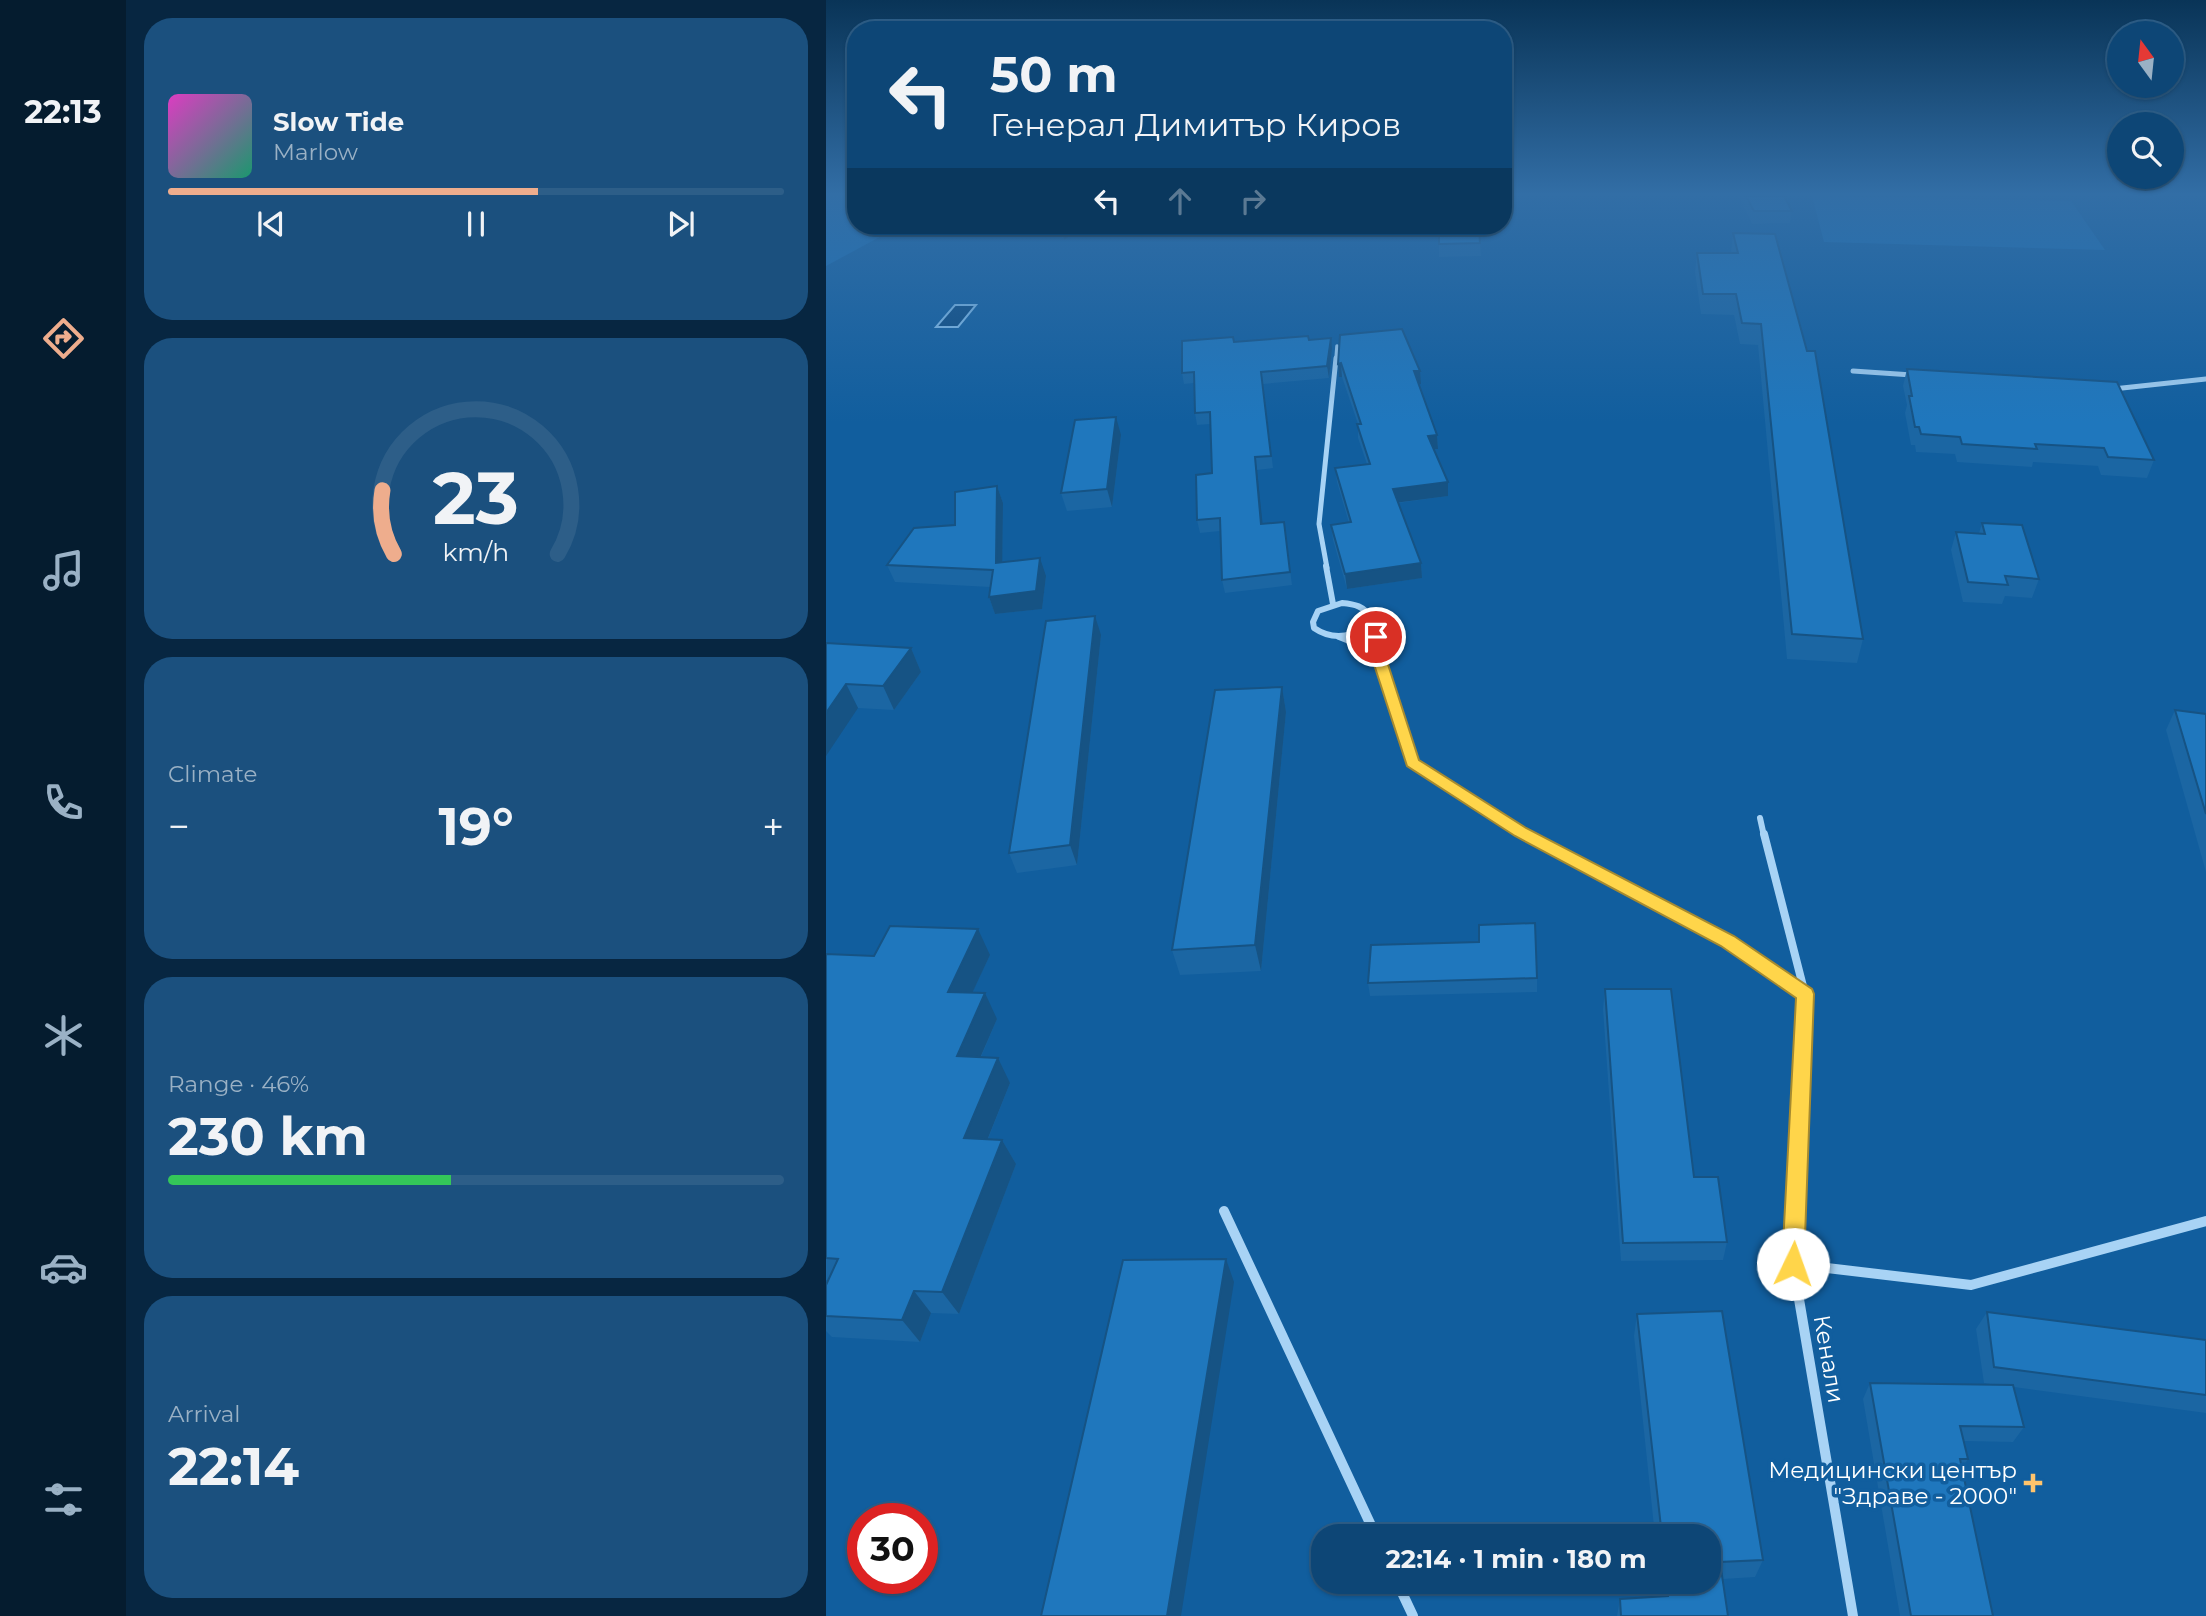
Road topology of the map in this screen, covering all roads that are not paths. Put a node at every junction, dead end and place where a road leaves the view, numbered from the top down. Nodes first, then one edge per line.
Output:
1 (1337, 346) edge
2 (1853, 371) dead end
3 (1922, 376) edge
4 (2206, 379) edge
5 (2110, 389) edge
6 (1333, 604) junction
7 (1368, 624) junction
8 (1337, 636) junction
9 (1377, 652) junction
10 (1760, 818) dead end
11 (1805, 994) junction
12 (1224, 1211) dead end
13 (2206, 1221) edge
14 (1793, 1264) junction
15 (1370, 1524) edge
16 (1403, 1594) edge
17 (1413, 1616) edge
18 (1853, 1616) edge

1 - 6 street
2 - 3 street
4 - 5 street
6 - 7 street
6 - 8 street
7 - 8 street
7 - 9 street
8 - 9 street
9 - 11 street
10 - 11 street, Кенали
11 - 14 street, Кенали
12 - 15 street
13 - 14 street
14 - 18 street, Кенали
16 - 17 street

